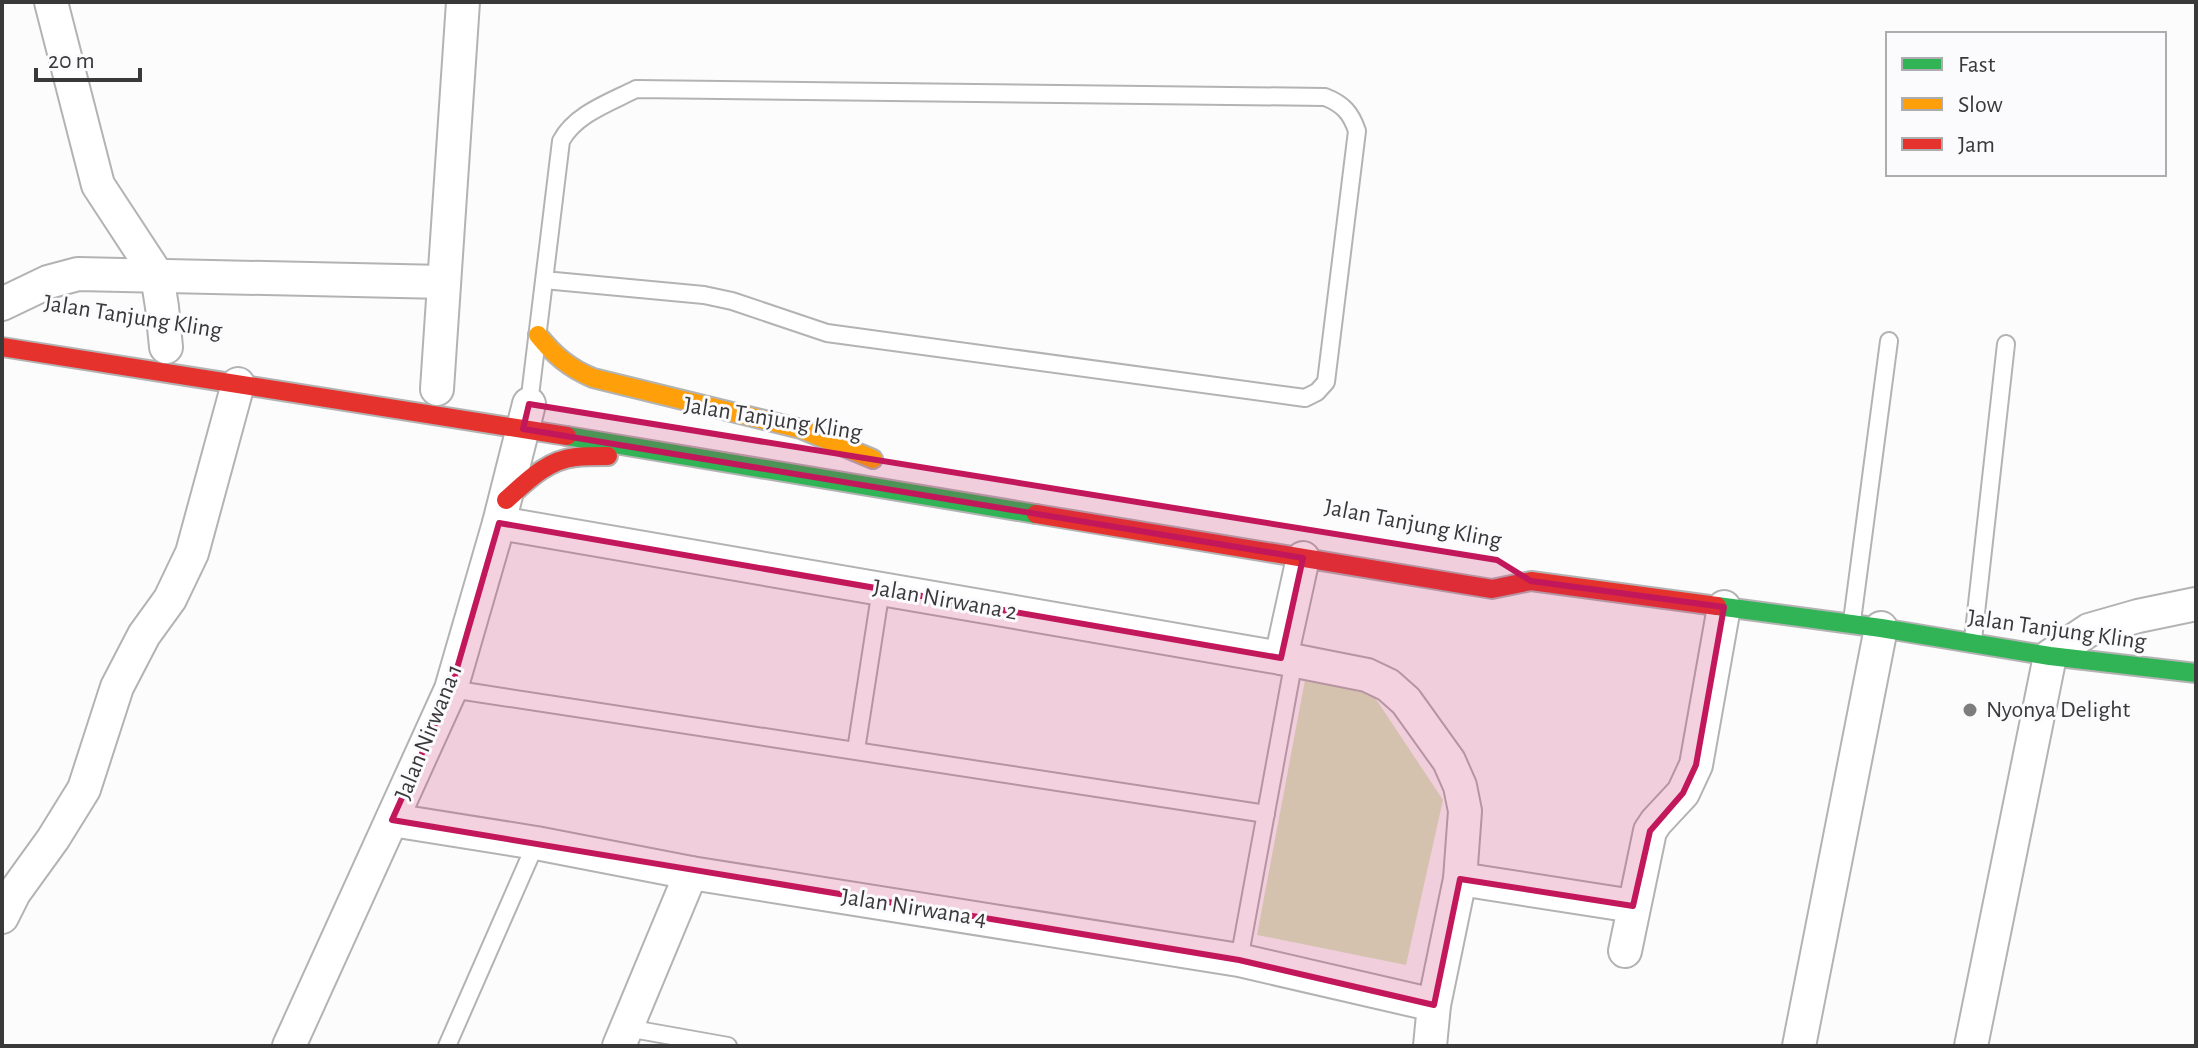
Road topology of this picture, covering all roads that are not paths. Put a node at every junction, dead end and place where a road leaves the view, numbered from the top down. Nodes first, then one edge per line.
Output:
1 (51, 2) edge
2 (463, 2) edge
3 (157, 275) junction
4 (544, 280) junction
5 (444, 282) junction
6 (2, 304) edge
7 (538, 335) junction
8 (1889, 341) dead end
9 (2006, 344) dead end
10 (2, 347) edge
11 (166, 347) dead end
12 (238, 384) junction
13 (437, 389) dead end
14 (528, 410) junction
15 (795, 447) dead end
16 (678, 455) junction
17 (502, 512) junction
18 (1303, 558) junction
19 (1509, 567) dead end
20 (1531, 581) junction
21 (881, 589) junction
22 (2196, 604) edge
23 (1724, 607) junction
24 (1866, 626) junction
25 (1972, 643) junction
26 (2050, 656) junction
27 (1287, 659) junction
28 (2196, 673) edge
29 (451, 689) junction
30 (856, 750) junction
31 (1266, 814) junction
32 (392, 820) junction
33 (536, 843) junction
34 (691, 873) junction
35 (1460, 879) junction
36 (1633, 906) junction
37 (2, 917) edge
38 (1625, 951) dead end
39 (1239, 960) junction
40 (1434, 1005) junction
41 (623, 1037) edge
42 (289, 1046) edge
43 (447, 1046) edge
44 (728, 1046) edge
45 (1430, 1046) edge
46 (1799, 1046) edge
47 (1971, 1046) edge

1 - 3 street
2 - 5 street
3 - 5 street
3 - 6 street
3 - 11 street
4 - 4 lane
4 - 7 lane
5 - 13 street
7 - 14 lane
7 - 15 highway, Jalan Tanjung Kling
8 - 24 lane
9 - 25 lane
10 - 12 highway, Jalan Tanjung Kling
12 - 14 highway, Jalan Tanjung Kling
12 - 37 street
14 - 16 highway, Jalan Tanjung Kling
14 - 17 street, Jalan Nirwana 1
16 - 17 highway
16 - 18 highway, Jalan Tanjung Kling
17 - 21 street, Jalan Nirwana 2
17 - 29 street, Jalan Nirwana 1
18 - 20 highway, Jalan Tanjung Kling
18 - 27 street
19 - 20 highway, Jalan Tanjung Kling
20 - 23 highway, Jalan Tanjung Kling
21 - 27 street, Jalan Nirwana 2
21 - 30 lane
22 - 26 street
23 - 24 highway, Jalan Tanjung Kling
23 - 36 street
24 - 25 highway, Jalan Tanjung Kling
24 - 46 street
25 - 26 highway, Jalan Tanjung Kling
26 - 28 highway, Jalan Tanjung Kling
26 - 47 street
27 - 31 lane
27 - 35 street, Jalan Nirwana 2
29 - 30 lane
29 - 32 street, Jalan Nirwana 1
30 - 31 lane
31 - 39 lane
32 - 33 street, Jalan Nirwana 4
32 - 42 street, Jalan Nirwana 1
33 - 34 street, Jalan Nirwana 4
33 - 43 lane
34 - 39 street, Jalan Nirwana 4
34 - 41 street
35 - 36 street
35 - 40 street
36 - 38 street
39 - 40 street, Jalan Nirwana 4
40 - 45 street
41 - 44 lane

